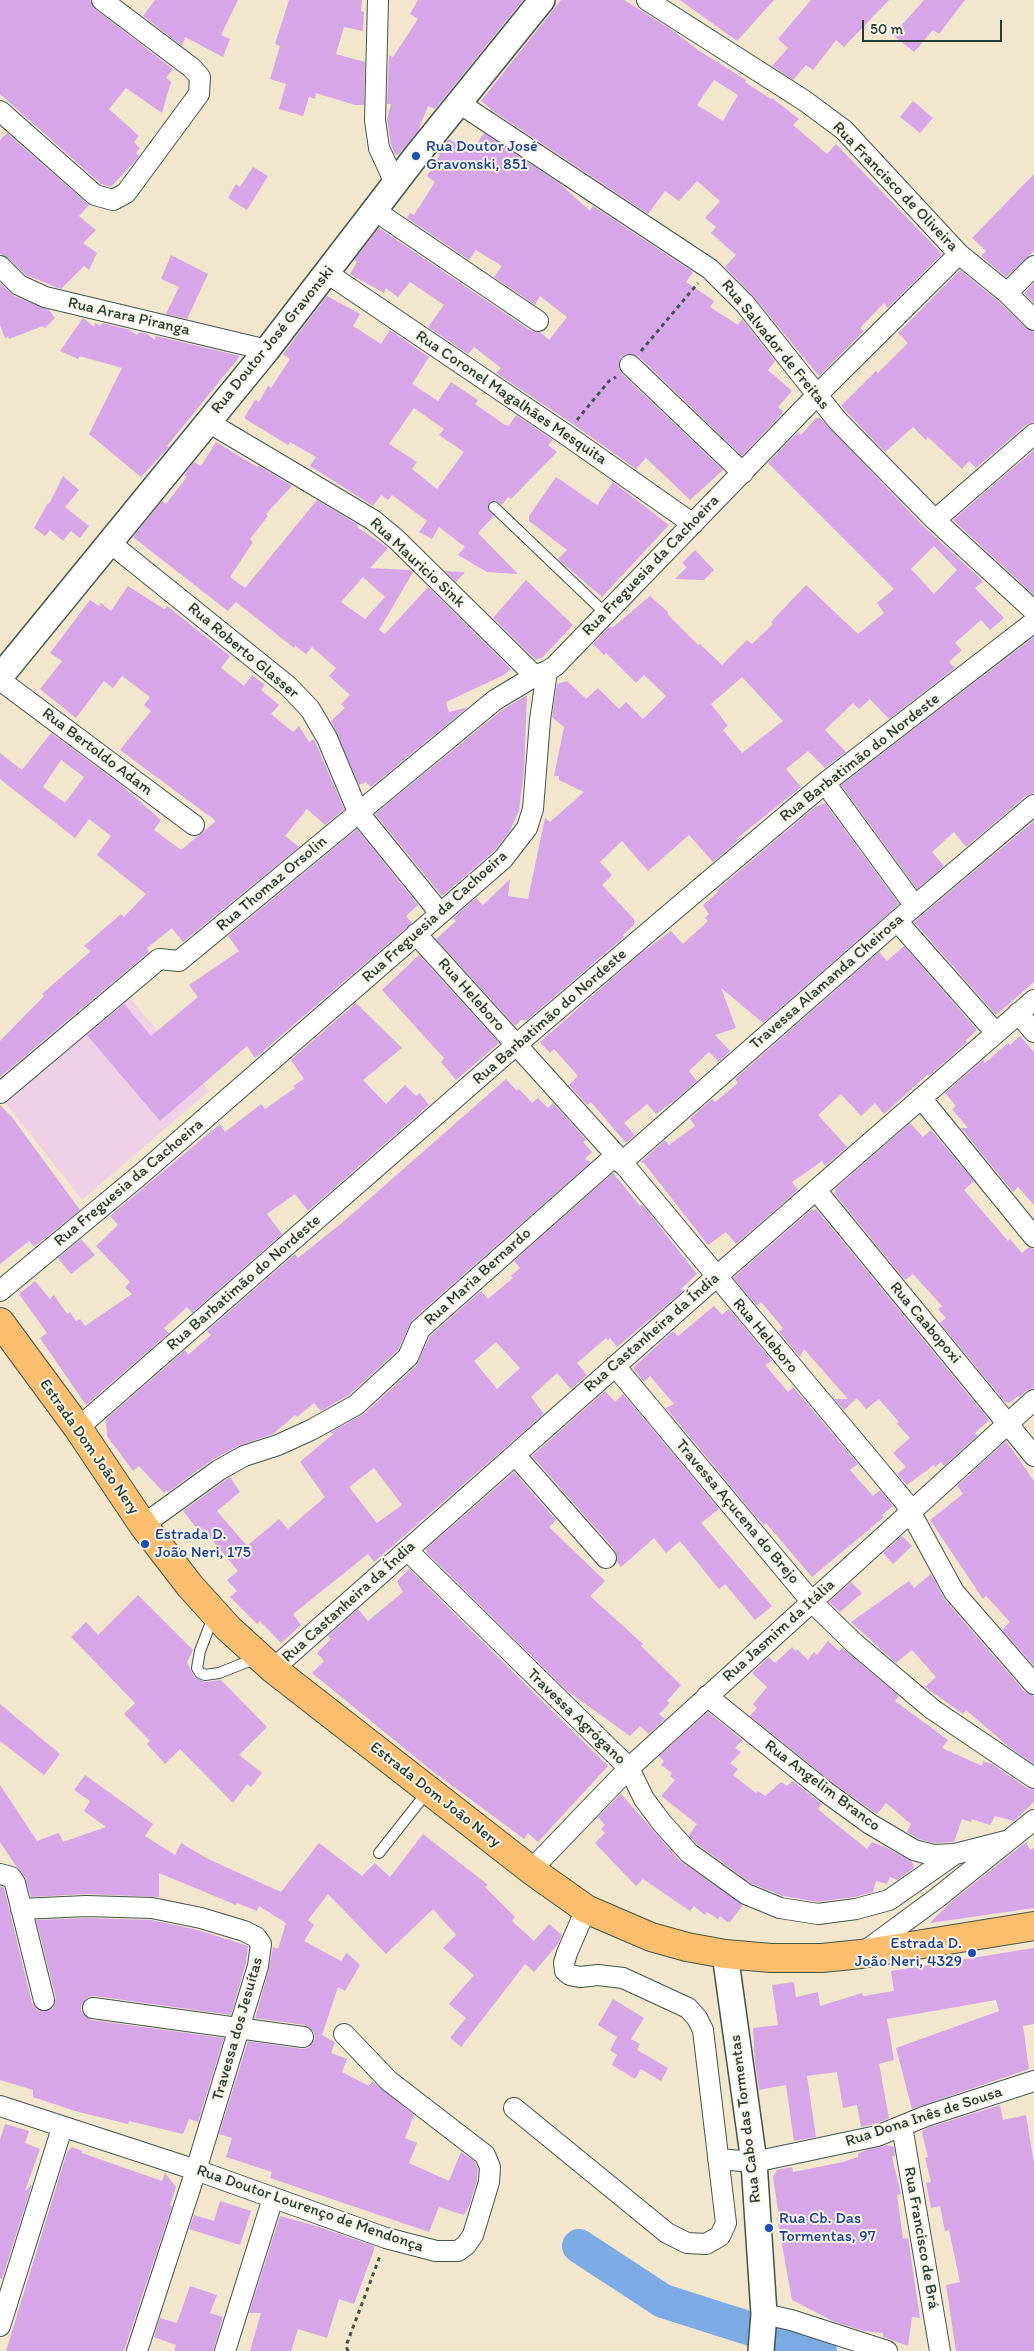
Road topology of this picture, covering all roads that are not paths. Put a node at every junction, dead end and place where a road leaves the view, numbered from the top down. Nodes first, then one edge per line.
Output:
1 (102, 0) edge
2 (378, 0) edge
3 (542, 0) edge
4 (647, 0) edge
5 (458, 103) junction
6 (0, 111) edge
7 (396, 183) junction
8 (374, 210) junction
9 (959, 254) junction
10 (0, 266) edge
11 (1034, 266) edge
12 (327, 273) junction
13 (1007, 293) junction
14 (1034, 320) edge
15 (538, 321) dead end
16 (267, 350) junction
17 (630, 365) dead end
18 (817, 396) junction
19 (208, 422) junction
20 (1034, 434) edge
21 (743, 473) junction
22 (494, 508) dead end
23 (935, 520) junction
24 (693, 524) junction
25 (109, 542) junction
26 (1034, 610) edge
27 (605, 613) junction
28 (1034, 622) edge
29 (541, 674) junction
30 (0, 678) edge
31 (825, 784) junction
32 (1034, 804) edge
33 (358, 812) junction
34 (194, 825) dead end
35 (914, 906) junction
36 (440, 913) junction
37 (897, 921) junction
38 (416, 934) junction
39 (1034, 1000) edge
40 (1018, 1013) junction
41 (1034, 1032) edge
42 (996, 1033) junction
43 (516, 1045) junction
44 (0, 1093) edge
45 (921, 1098) junction
46 (618, 1159) junction
47 (816, 1190) junction
48 (1034, 1237) edge
49 (716, 1277) junction
50 (0, 1291) edge
51 (0, 1322) edge
52 (615, 1366) junction
53 (1034, 1400) edge
54 (1008, 1423) junction
55 (78, 1428) junction
56 (515, 1455) junction
57 (1034, 1456) edge
58 (910, 1512) junction
59 (143, 1526) junction
60 (408, 1551) junction
61 (606, 1558) dead end
62 (812, 1601) junction
63 (215, 1614) junction
64 (267, 1663) junction
65 (1034, 1684) edge
66 (707, 1696) junction
67 (629, 1768) junction
68 (1034, 1778) edge
69 (428, 1790) junction
70 (1034, 1820) edge
71 (1006, 1841) junction
72 (379, 1853) dead end
73 (955, 1854) junction
74 (531, 1870) junction
75 (3, 1874) edge
76 (21, 1909) junction
77 (586, 1909) junction
78 (1034, 1926) edge
79 (725, 1954) junction
80 (861, 1954) junction
81 (44, 2000) dead end
82 (93, 2008) dead end
83 (239, 2027) junction
84 (344, 2034) dead end
85 (303, 2037) dead end
86 (1034, 2081) edge
87 (0, 2106) edge
88 (514, 2108) dead end
89 (902, 2126) junction
90 (62, 2128) junction
91 (718, 2158) junction
92 (754, 2162) junction
93 (196, 2170) junction
94 (274, 2198) junction
95 (764, 2314) junction
96 (0, 2326) edge
97 (137, 2351) edge
98 (225, 2351) edge
99 (760, 2351) edge
100 (887, 2351) edge
101 (940, 2351) edge

1 - 6 street
2 - 7 street
3 - 5 street, Rua Doutor José Gravonski
4 - 9 street, Rua Francisco de Oliveira
5 - 7 street, Rua Doutor José Gravonski
5 - 18 street, Rua Salvador de Freitas
7 - 8 street, Rua Doutor José Gravonski
8 - 12 street, Rua Doutor José Gravonski
8 - 15 street
9 - 13 street, Rua Francisco de Oliveira
9 - 18 street, Rua Freguesia da Cachoeira
10 - 16 street, Rua Arara Piranga
11 - 13 street
12 - 16 street, Rua Doutor José Gravonski
12 - 24 street, Rua Coronel Magalhães Mesquita
13 - 14 street, Rua Francisco de Oliveira
16 - 19 street, Rua Doutor José Gravonski
17 - 21 street
18 - 21 street, Rua Freguesia da Cachoeira
18 - 23 street, Rua Salvador de Freitas
19 - 25 street, Rua Doutor José Gravonski
19 - 29 street, Rua Mauricio Sink
20 - 23 street
21 - 24 street, Rua Freguesia da Cachoeira
22 - 27 lane
23 - 26 street, Rua Salvador de Freitas
24 - 27 street, Rua Freguesia da Cachoeira
25 - 30 street, Rua Doutor José Gravonski
25 - 33 street, Rua Roberto Glasser
27 - 29 street, Rua Freguesia da Cachoeira
28 - 31 street, Rua Barbatimão do Nordeste
29 - 33 street, Rua Thomaz Orsolin
29 - 36 street, Rua Freguesia da Cachoeira
30 - 34 street, Rua Bertoldo Adam
31 - 35 street
31 - 43 street, Rua Barbatimão do Nordeste
32 - 35 street, Travessa Alamanda Cheirosa
33 - 36 street, Rua Roberto Glasser
33 - 44 street, Rua Thomaz Orsolin
35 - 37 street, Travessa Alamanda Cheirosa
36 - 38 street, Rua Freguesia da Cachoeira
37 - 42 street
37 - 46 street, Travessa Alamanda Cheirosa
38 - 43 street, Rua Heleboro
38 - 50 street, Rua Freguesia da Cachoeira
39 - 40 street, Rua Castanheira da Índia
40 - 41 street
40 - 42 street, Rua Castanheira da Índia
42 - 45 street, Rua Castanheira da Índia
43 - 46 street, Rua Heleboro
43 - 55 street, Rua Barbatimão do Nordeste
45 - 47 street, Rua Castanheira da Índia
45 - 48 street
46 - 49 street, Rua Heleboro
46 - 59 street, Rua Maria Bernardo
47 - 49 street, Rua Castanheira da Índia
47 - 54 street, Rua Caabopoxi
49 - 52 street, Rua Castanheira da Índia
49 - 58 street, Rua Heleboro
51 - 55 main road, Estrada Dom João Nery
52 - 56 street, Rua Castanheira da Índia
52 - 62 street, Travessa Açucena do Brejo
53 - 54 street, Rua Jasmim da Itália
54 - 57 street, Rua Caabopoxi
54 - 58 street, Rua Jasmim da Itália
55 - 59 main road, Estrada Dom João Nery
56 - 60 street, Rua Castanheira da Índia
56 - 61 street
58 - 62 street, Rua Jasmim da Itália
58 - 65 street, Rua Heleboro
59 - 63 main road, Estrada Dom João Nery
60 - 64 street, Rua Castanheira da Índia
60 - 67 street, Travessa Agrógano
62 - 66 street, Rua Jasmim da Itália
62 - 68 street, Travessa Açucena do Brejo
63 - 64 main road, Estrada Dom João Nery
63 - 64 lane
64 - 69 main road, Estrada Dom João Nery
66 - 67 street, Rua Jasmim da Itália
66 - 73 street, Rua Angelim Branco
67 - 73 street, Travessa Agrógano
67 - 74 street, Rua Jasmim da Itália
69 - 72 lane
69 - 74 main road, Estrada Dom João Nery
70 - 71 street
71 - 73 street, Rua Angelim Branco
71 - 80 street
74 - 77 main road, Estrada Dom João Nery
75 - 76 street
76 - 81 street
76 - 83 street, Travessa dos Jesuítas
77 - 79 main road, Estrada Dom João Nery
77 - 91 street
78 - 80 main road, Estrada Dom João Nery
79 - 80 main road, Estrada Dom João Nery
79 - 92 street, Rua Cabo das Tormentas
82 - 83 street
83 - 85 street
83 - 93 street, Travessa dos Jesuítas
84 - 94 street, Rua Doutor Lourenço de Mendonça
86 - 89 street, Rua Dona Inês de Sousa
87 - 90 street, Rua Doutor Lourenço de Mendonça
88 - 91 street
89 - 92 street, Rua Dona Inês de Sousa
89 - 101 street, Rua Francisco de Brá
90 - 93 street, Rua Doutor Lourenço de Mendonça
90 - 96 street
91 - 92 street, Rua Dona Inês de Sousa
92 - 95 street, Rua Cabo das Tormentas
93 - 94 street, Rua Doutor Lourenço de Mendonça
93 - 97 street, Travessa dos Jesuítas
94 - 98 street
95 - 99 street, Rua Cabo das Tormentas
95 - 100 street

